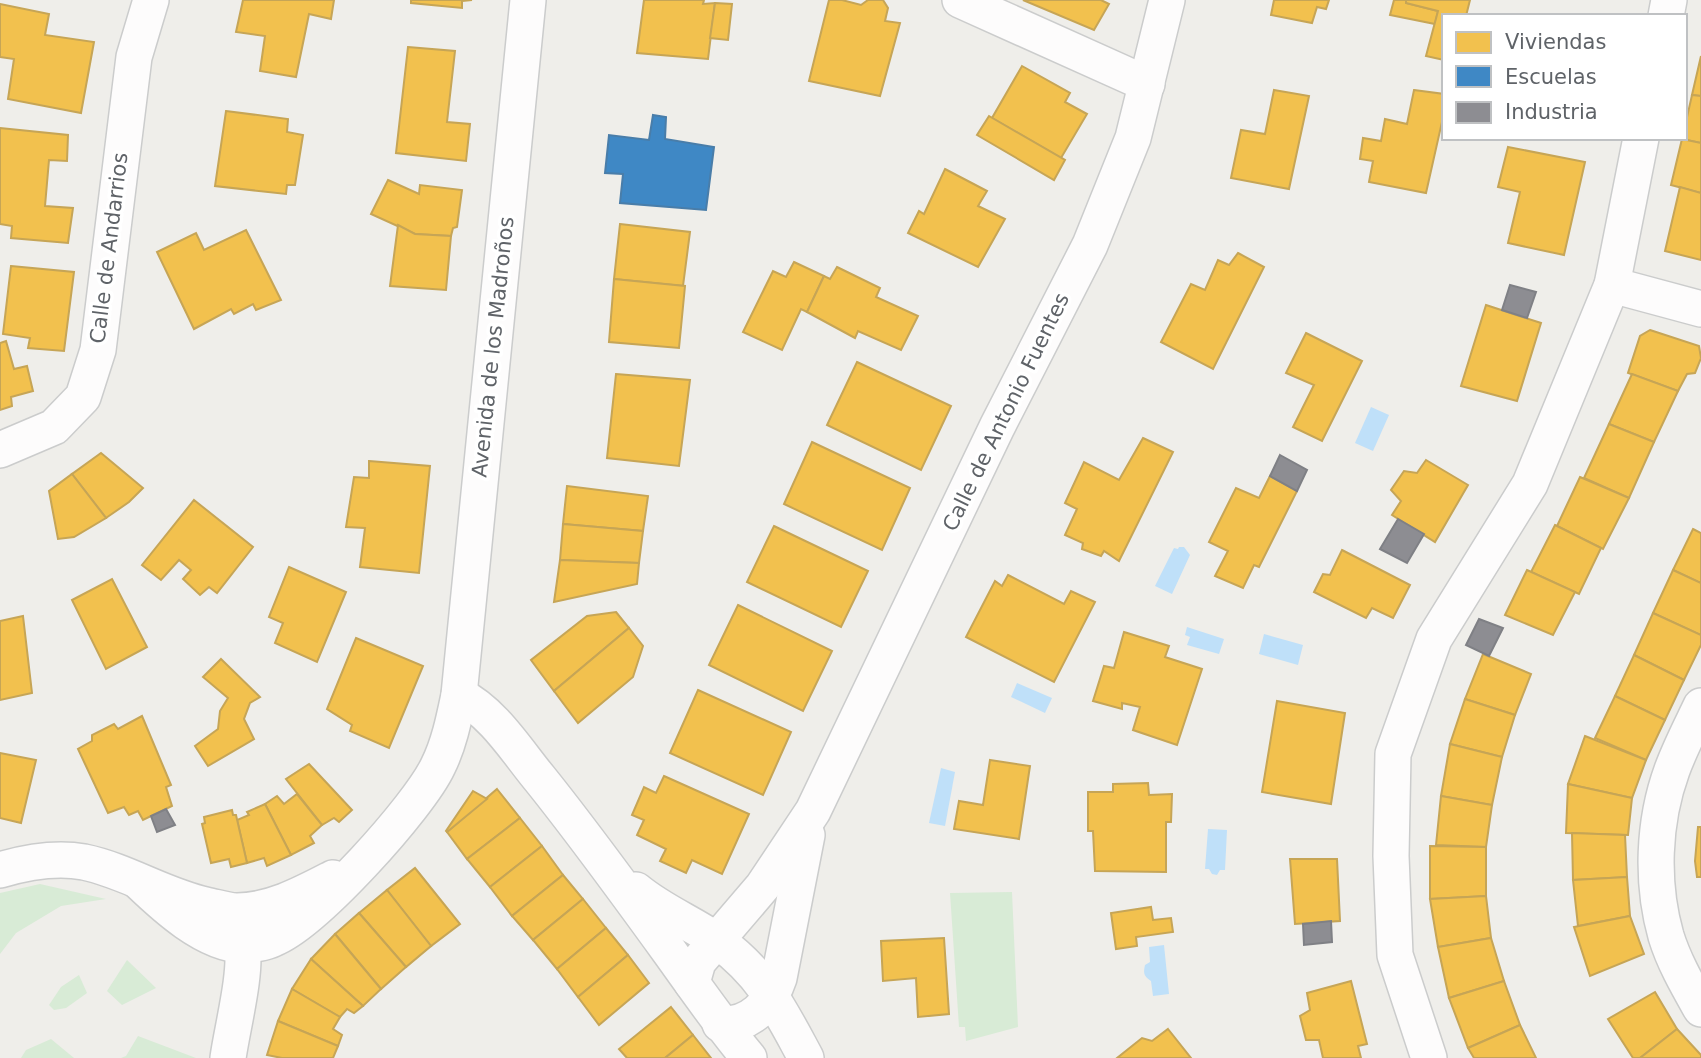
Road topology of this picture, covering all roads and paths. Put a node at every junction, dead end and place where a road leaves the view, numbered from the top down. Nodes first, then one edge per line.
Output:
1 (151, 0) edge
2 (528, 0) edge
3 (960, 0) edge
4 (1167, 0) edge
5 (1147, 85) junction
6 (1641, 140) edge
7 (1612, 285) junction
8 (1701, 309) edge
9 (0, 450) edge
10 (459, 695) junction
11 (1697, 726) edge
12 (813, 811) junction
13 (375, 847) junction
14 (597, 853) junction
15 (0, 870) edge
16 (139, 882) junction
17 (220, 908) junction
18 (716, 940) junction
19 (242, 945) junction
20 (692, 983) junction
21 (773, 997) junction
22 (1701, 1009) edge
23 (720, 1024) junction
24 (228, 1058) edge
25 (749, 1058) edge
26 (806, 1058) edge
27 (1429, 1058) edge

1 - 9 street, Calle de Andarrios
2 - 10 street, Avenida de los Madroños
3 - 5 street
4 - 5 street, Calle de Antonio Fuentes
5 - 12 street, Calle de Antonio Fuentes
6 - 7 street
7 - 8 street
7 - 27 street
10 - 13 street, Avenida de los Madroños
10 - 14 street
11 - 22 street
12 - 18 street, Calle de Antonio Fuentes
12 - 21 street, Calle de Antonio Fuentes
13 - 17 street
13 - 19 street
14 - 18 street
14 - 20 street
15 - 16 street
16 - 17 street
16 - 19 street
17 - 19 street
18 - 20 street, Calle de Antonio Fuentes
18 - 21 street
19 - 24 street
20 - 23 street
21 - 23 street
21 - 26 street
23 - 25 street

